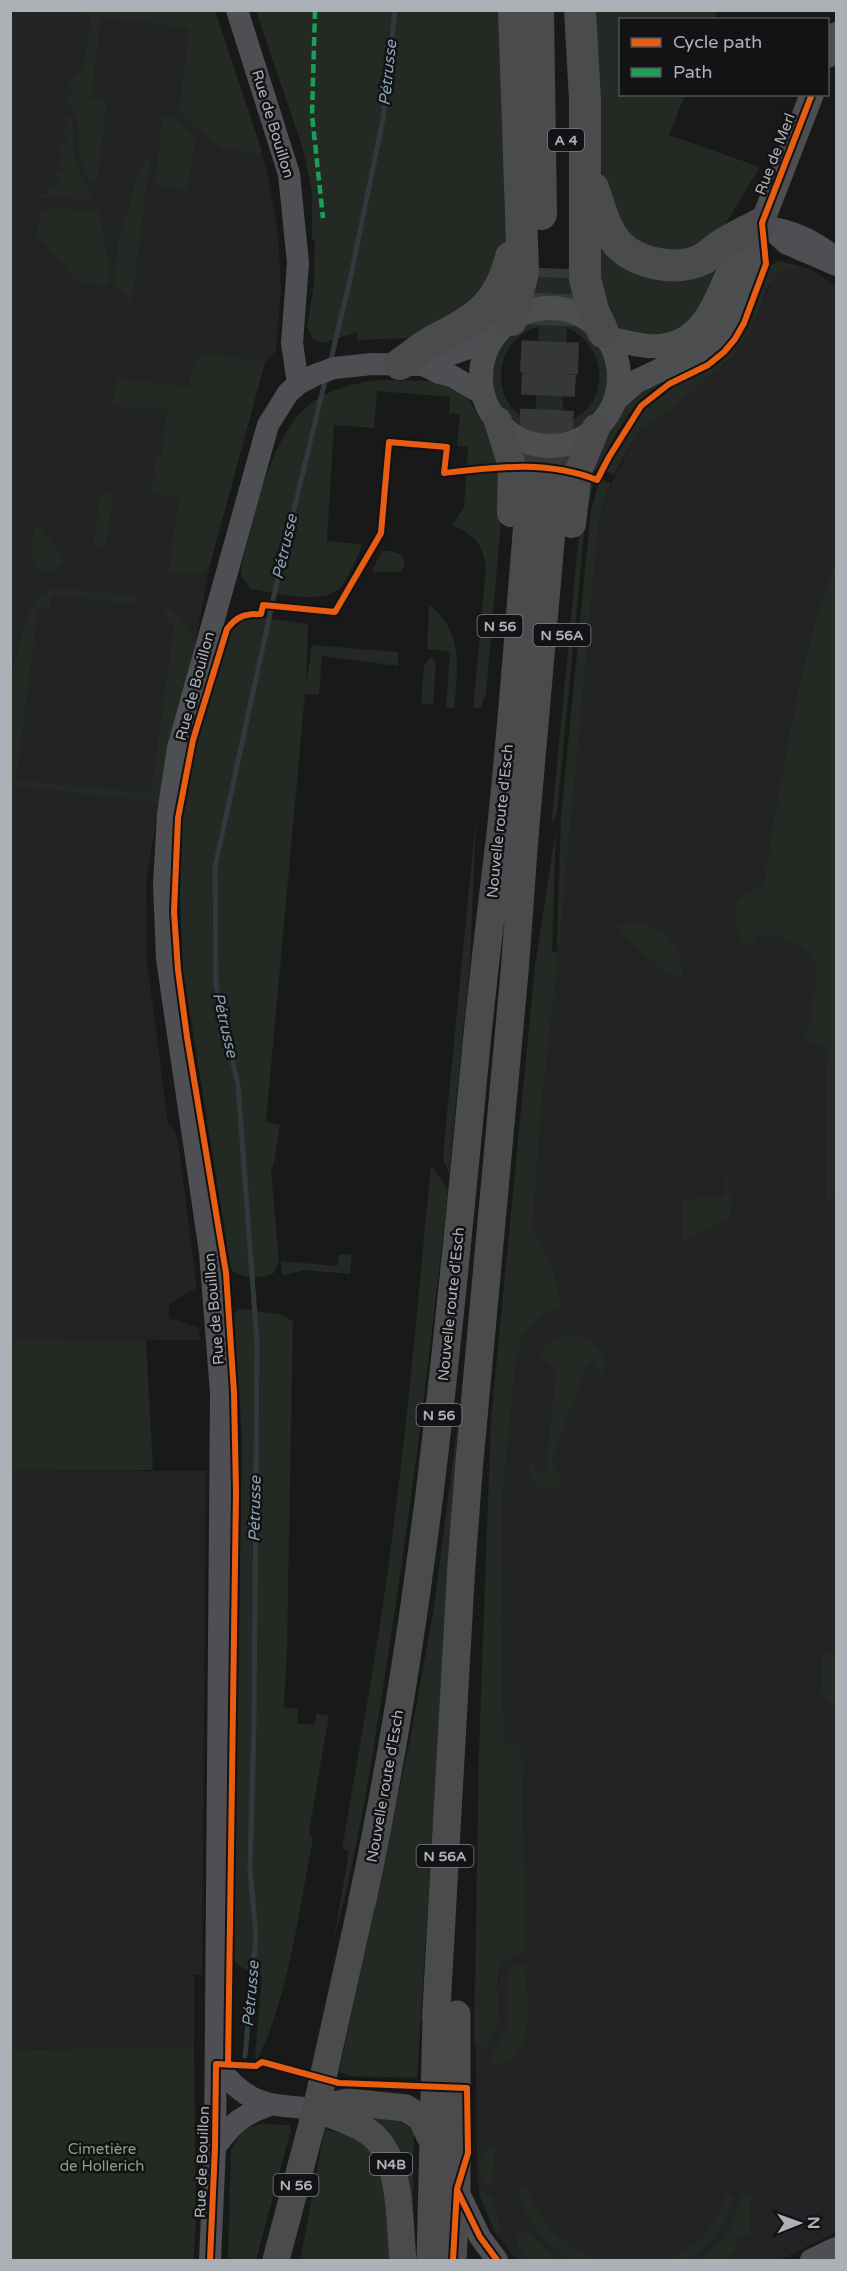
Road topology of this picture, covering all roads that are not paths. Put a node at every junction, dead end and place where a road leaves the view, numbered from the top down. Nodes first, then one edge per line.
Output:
1 (237, 10) edge
2 (514, 10) edge
3 (538, 10) edge
4 (561, 10) edge
5 (580, 10) edge
6 (837, 34) edge
7 (829, 54) edge
8 (811, 96) edge
9 (585, 168) junction
10 (519, 190) junction
11 (762, 223) junction
12 (837, 256) edge
13 (837, 267) edge
14 (502, 329) junction
15 (605, 335) junction
16 (411, 364) junction
17 (296, 383) junction
18 (484, 395) junction
19 (615, 400) junction
20 (498, 421) junction
21 (596, 428) junction
22 (485, 956) junction
23 (515, 967) junction
24 (454, 1696) joint
25 (362, 1902) joint
26 (446, 2015) junction
27 (216, 2064) junction
28 (270, 2105) junction
29 (316, 2109) junction
30 (433, 2143) junction
31 (215, 2147) junction
32 (457, 2189) junction
33 (837, 2248) edge
34 (210, 2260) edge
35 (276, 2260) edge
36 (403, 2260) edge
37 (430, 2260) edge
38 (453, 2260) edge
39 (496, 2260) edge
40 (811, 2260) edge

1 - 17 street, Rue de Bouillon
2 - 10 highway
3 - 4 highway, A 4
5 - 9 highway, A 4
6 - 7 main road
8 - 11 main road, Rue de Merl
9 - 11 highway, A 4
9 - 15 highway, A 4
10 - 14 highway
10 - 16 highway
11 - 12 street
11 - 13 street
11 - 15 main road, Rue de Merl
11 - 19 main road, Rue de Merl
14 - 15 main road
14 - 16 street, Rue de Bouillon
14 - 18 main road
15 - 19 main road
16 - 17 street, Rue de Bouillon
16 - 18 street, Rue de Bouillon
17 - 27 street, Rue de Bouillon
18 - 20 main road
19 - 21 main road
20 - 21 main road
20 - 22 highway, N 56
21 - 23 highway, N 56A
22 - 23 highway, Nouvelle route d'Esch / N 56
22 - 25 highway, Nouvelle route d'Esch / N 56
23 - 24 highway, Nouvelle route d'Esch / N 56
24 - 26 highway, Nouvelle route d'Esch / N 56A
25 - 29 main road, Nouvelle route d'Esch / N 56
26 - 30 main road, Nouvelle route d'Esch / N 56A
26 - 32 main road, N 56A
27 - 28 street
27 - 31 street, Rue de Bouillon
28 - 29 street
28 - 31 street
29 - 30 main road
29 - 35 main road, Nouvelle route d'Esch / N 56
29 - 36 main road, N4B
30 - 32 main road
30 - 37 main road, Nouvelle route d'Esch / N 56A
31 - 34 street, Rue de Bouillon
32 - 38 main road, N 56A
32 - 39 street
33 - 40 street

